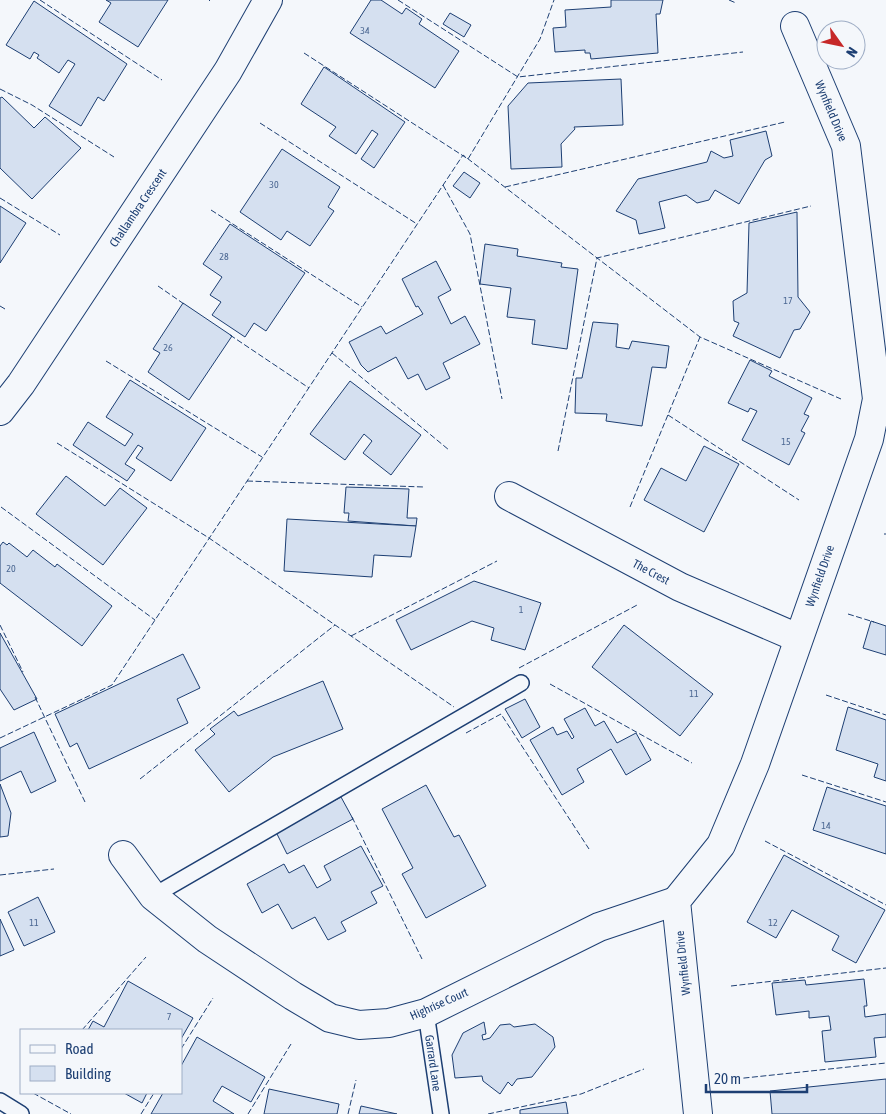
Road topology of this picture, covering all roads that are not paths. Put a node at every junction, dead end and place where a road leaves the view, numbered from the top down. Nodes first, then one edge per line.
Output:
1 (268, 0) edge
2 (795, 26) dead end
3 (882, 401) edge
4 (0, 411) edge
5 (509, 496) dead end
6 (798, 638) junction
7 (521, 683) dead end
8 (123, 855) dead end
9 (153, 896) junction
10 (676, 901) junction
11 (426, 1013) junction
12 (0, 1101) edge
13 (21, 1114) edge
14 (440, 1114) edge
15 (698, 1114) edge

1 - 4 street, Challambra Crescent
2 - 3 street, Wynfield Drive
3 - 6 street, Wynfield Drive
5 - 6 street, The Crest
6 - 10 street, Wynfield Drive
7 - 9 lane
8 - 9 street, Highrise Court
9 - 11 street, Highrise Court
10 - 11 street, Highrise Court
10 - 15 street, Wynfield Drive
11 - 14 lane, Garrard Lane
12 - 13 lane

